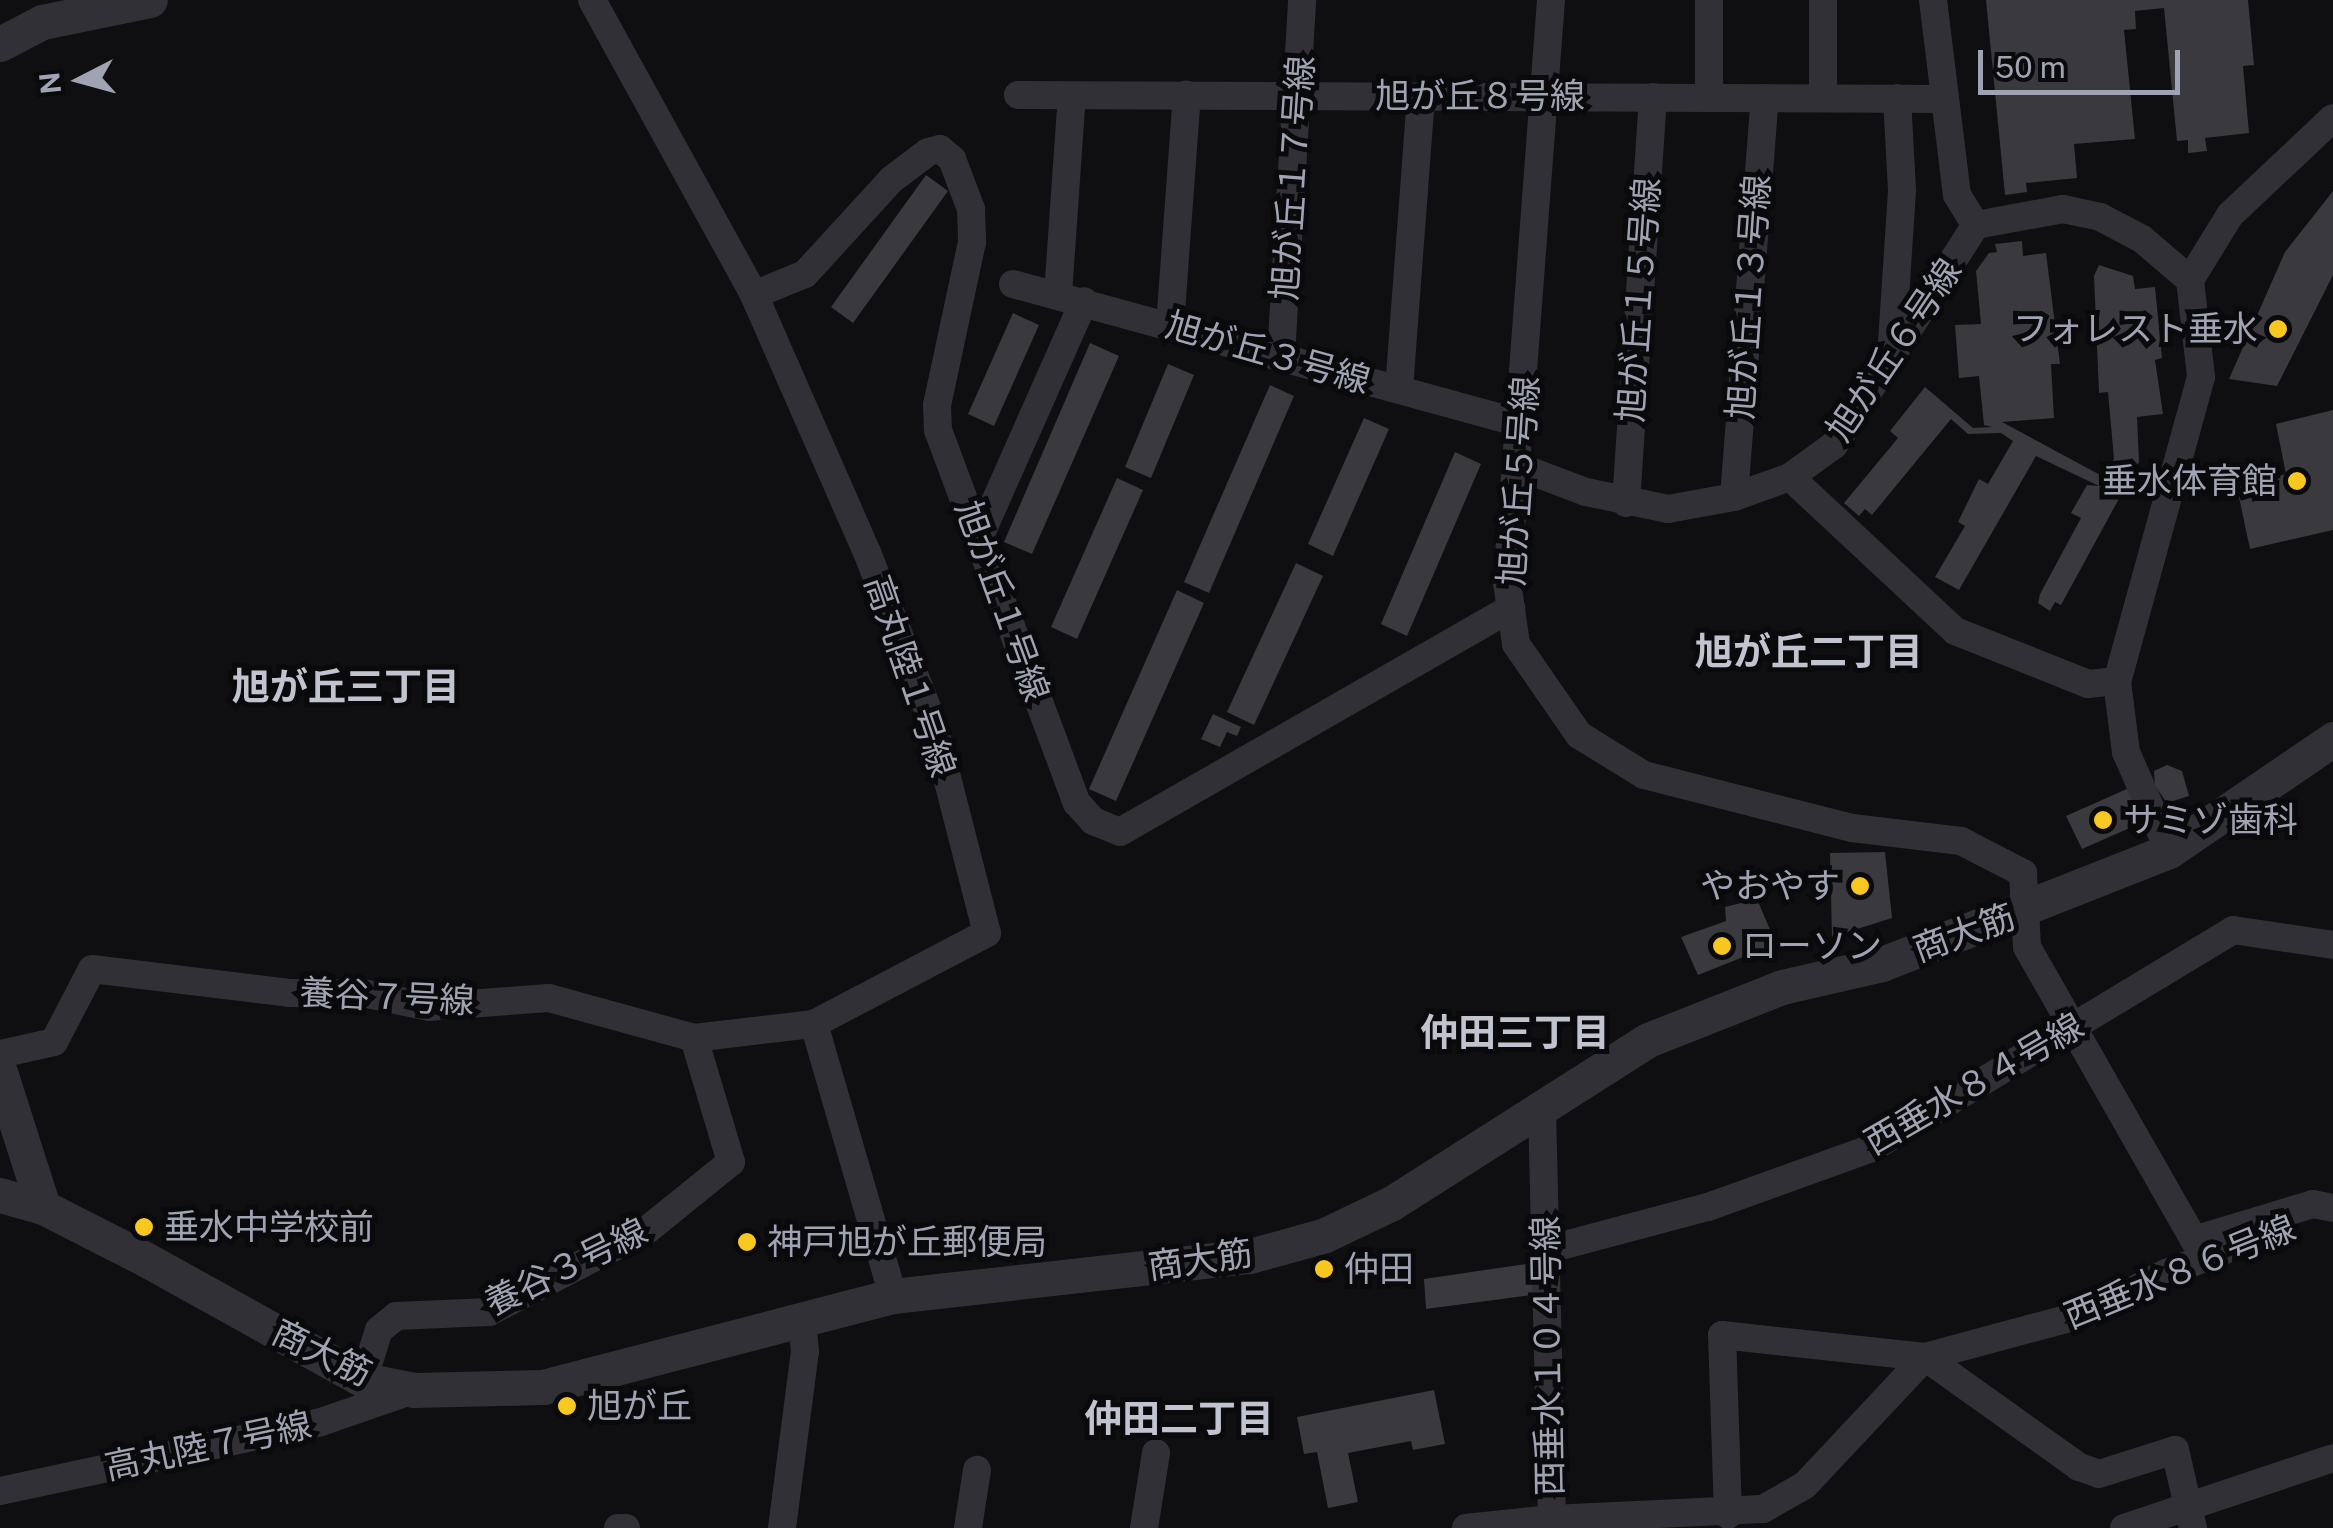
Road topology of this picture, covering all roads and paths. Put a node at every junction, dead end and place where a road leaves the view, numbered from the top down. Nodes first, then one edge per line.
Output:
1 (150, 0) edge
2 (592, 0) edge
3 (1302, 0) edge
4 (1551, 0) edge
5 (1709, 0) edge
6 (1822, 0) edge
7 (1933, 0) edge
8 (0, 44) edge
9 (1018, 95) dead end
10 (1072, 95) junction
11 (1187, 95) junction
12 (1300, 95) junction
13 (1421, 96) junction
14 (1548, 96) junction
15 (1652, 96) junction
16 (1708, 97) junction
17 (1764, 98) junction
18 (1823, 98) junction
19 (1897, 98) junction
20 (1942, 99) junction
21 (2333, 118) edge
22 (1976, 225) junction
23 (2190, 280) junction
24 (1013, 284) dead end
25 (754, 295) junction
26 (1071, 298) junction
27 (1170, 325) junction
28 (1281, 356) junction
29 (1890, 362) junction
30 (1399, 389) junction
31 (1523, 424) junction
32 (1517, 466) junction
33 (1790, 477) junction
34 (1734, 497) junction
35 (1626, 503) junction
36 (979, 538) junction
37 (1511, 608) junction
38 (2117, 681) junction
39 (2333, 739) edge
40 (2170, 851) junction
41 (2026, 910) junction
42 (2333, 945) edge
43 (814, 1024) junction
44 (2073, 1026) junction
45 (694, 1038) junction
46 (0, 1054) edge
47 (0, 1072) edge
48 (1542, 1108) junction
49 (0, 1195) edge
50 (43, 1208) junction
51 (2333, 1210) edge
52 (1546, 1250) junction
53 (893, 1296) junction
54 (802, 1320) junction
55 (1925, 1357) junction
56 (363, 1380) junction
57 (414, 1390) junction
58 (1156, 1453) dead end
59 (2333, 1458) edge
60 (977, 1470) dead end
61 (0, 1491) edge
62 (1728, 1516) junction
63 (2192, 1517) edge
64 (1552, 1518) junction
65 (618, 1528) edge
66 (626, 1528) edge
67 (782, 1528) edge
68 (968, 1528) edge
69 (1144, 1528) edge
70 (1466, 1528) edge
71 (2124, 1528) edge

1 - 8 street
2 - 25 street, 高丸陸１号線
3 - 12 street, 旭が丘１７号線
4 - 14 street, 旭が丘５号線
5 - 16 street
6 - 18 street
7 - 20 street
9 - 10 street, 旭が丘８号線
10 - 11 street, 旭が丘８号線
10 - 26 street
11 - 12 street, 旭が丘８号線
11 - 27 street
12 - 13 street, 旭が丘８号線
12 - 28 street, 旭が丘１７号線
13 - 14 street, 旭が丘８号線
13 - 30 street
14 - 15 street, 旭が丘８号線
14 - 31 street, 旭が丘５号線
15 - 16 street, 旭が丘８号線
15 - 35 street, 旭が丘１５号線
16 - 17 street, 旭が丘８号線
17 - 18 street, 旭が丘８号線
17 - 34 street, 旭が丘１３号線
18 - 19 street, 旭が丘８号線
19 - 20 street, 旭が丘８号線
19 - 29 street
20 - 22 street
21 - 23 street
22 - 23 street
22 - 29 street, 旭が丘６号線
23 - 38 street
24 - 26 street, 旭が丘３号線
25 - 36 street, 旭が丘１号線
25 - 43 street, 高丸陸１号線
26 - 27 street, 旭が丘３号線
26 - 36 street
27 - 28 street, 旭が丘３号線
28 - 30 street, 旭が丘３号線
29 - 33 street, 旭が丘６号線
30 - 31 street, 旭が丘３号線
31 - 32 street, 旭が丘５号線
32 - 35 street, 旭が丘６号線
32 - 37 street, 旭が丘５号線
33 - 34 street, 旭が丘６号線
33 - 38 street
34 - 35 street, 旭が丘６号線
36 - 37 street, 旭が丘１号線
37 - 41 street, 旭が丘５号線
38 - 40 street
39 - 40 street, 商大筋
40 - 41 street, 商大筋
41 - 44 street
41 - 48 street, 商大筋
42 - 44 street, 西垂水８４号線
43 - 45 street, 養谷７号線
43 - 53 street
44 - 51 street
44 - 52 street, 西垂水８４号線
45 - 46 street, 養谷７号線
45 - 56 street, 養谷３号線
47 - 50 street
48 - 52 street, 西垂水１０４号線
48 - 53 street, 商大筋
49 - 50 street, 商大筋
50 - 56 street, 商大筋
51 - 55 street, 西垂水８６号線
52 - 64 street, 西垂水１０４号線
53 - 54 street, 商大筋
54 - 57 street, 商大筋
54 - 67 street
55 - 62 street
55 - 62 street
55 - 63 street
56 - 57 street, 商大筋
57 - 61 street, 高丸陸７号線
58 - 69 street
59 - 63 street
60 - 68 street
62 - 64 street
63 - 71 street
64 - 70 street, 西垂水１０４号線
65 - 66 street

